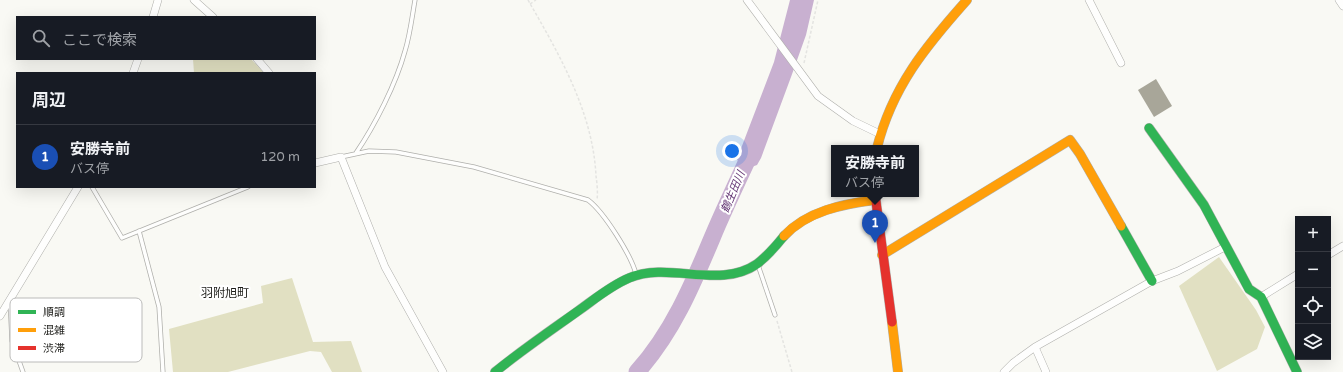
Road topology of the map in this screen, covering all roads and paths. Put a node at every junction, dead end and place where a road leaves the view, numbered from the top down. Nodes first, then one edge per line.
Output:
1 (158, 0) edge
2 (194, 0) edge
3 (415, 0) edge
4 (528, 0) edge
5 (536, 0) edge
6 (747, 0) edge
7 (818, 0) edge
8 (967, 0) edge
9 (1089, 0) edge
10 (1339, 0) edge
11 (530, 4) junction
12 (1343, 6) edge
13 (153, 16) edge
14 (212, 16) edge
15 (138, 60) edge
16 (258, 60) edge
17 (1121, 62) dead end
18 (133, 72) edge
19 (268, 72) edge
20 (801, 74) junction
21 (1148, 128) dead end
22 (880, 134) junction
23 (878, 145) edge
24 (356, 153) junction
25 (341, 157) junction
26 (316, 163) edge
27 (77, 188) edge
28 (93, 188) edge
29 (245, 188) edge
30 (875, 197) edge
31 (596, 206) junction
32 (138, 231) junction
33 (1343, 246) edge
34 (1225, 247) junction
35 (1331, 253) edge
36 (882, 255) junction
37 (758, 264) junction
38 (636, 275) junction
39 (1295, 276) edge
40 (1152, 281) junction
41 (1261, 297) junction
42 (11, 298) edge
43 (10, 299) edge
44 (775, 315) joint
45 (0, 316) edge
46 (1035, 347) junction
47 (19, 362) edge
48 (23, 372) edge
49 (163, 372) edge
50 (443, 372) edge
51 (495, 372) edge
52 (792, 372) edge
53 (898, 372) edge
54 (1004, 372) edge
55 (1046, 372) edge
56 (1297, 372) edge

1 - 13 street
2 - 14 street
3 - 24 lane
4 - 11 path
5 - 11 path
6 - 20 street
7 - 20 path
8 - 22 street
9 - 17 street
10 - 12 street
11 - 31 path
15 - 18 street
16 - 19 street
20 - 22 street
21 - 34 street
22 - 23 street
24 - 25 lane
24 - 31 lane
25 - 26 street
25 - 50 street
27 - 42 street
28 - 32 lane
29 - 32 lane
30 - 36 street
30 - 37 street
31 - 38 lane
32 - 49 lane
33 - 35 street
34 - 40 street
34 - 41 street
36 - 40 street
36 - 53 street
37 - 38 street
37 - 44 lane
38 - 51 street
39 - 41 street
40 - 46 street
41 - 56 street
43 - 45 street
44 - 52 path
46 - 54 street
46 - 55 street
47 - 48 lane

